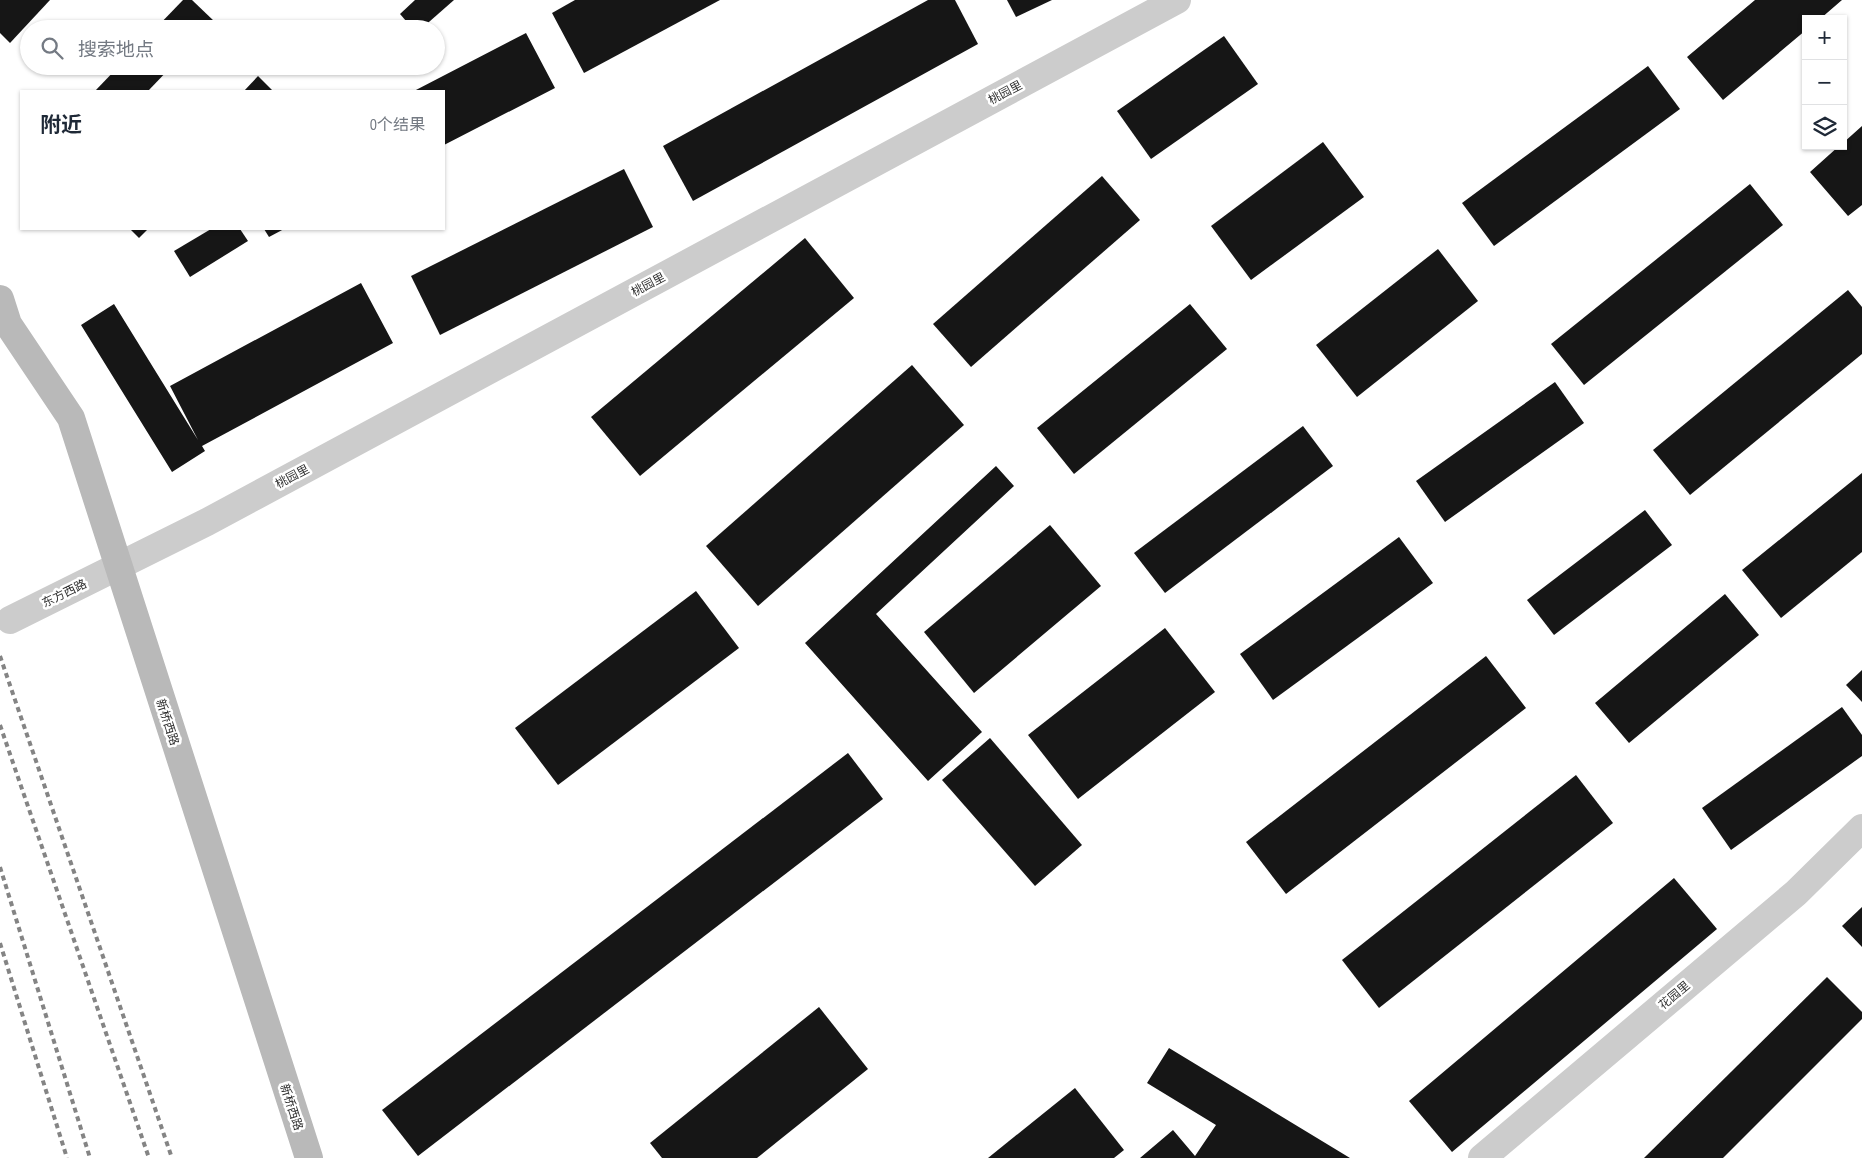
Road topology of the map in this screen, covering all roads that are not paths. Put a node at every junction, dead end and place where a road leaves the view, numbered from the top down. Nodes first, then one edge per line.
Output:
1 (1177, 0) edge
2 (0, 299) edge
3 (119, 567) junction
4 (10, 620) dead end
5 (1862, 828) edge
6 (309, 1158) edge
7 (1482, 1158) edge

1 - 3 street, 桃园里
2 - 3 street, 新桥西路
3 - 4 street, 东方西路
3 - 6 street, 新桥西路
5 - 7 street, 花园里

